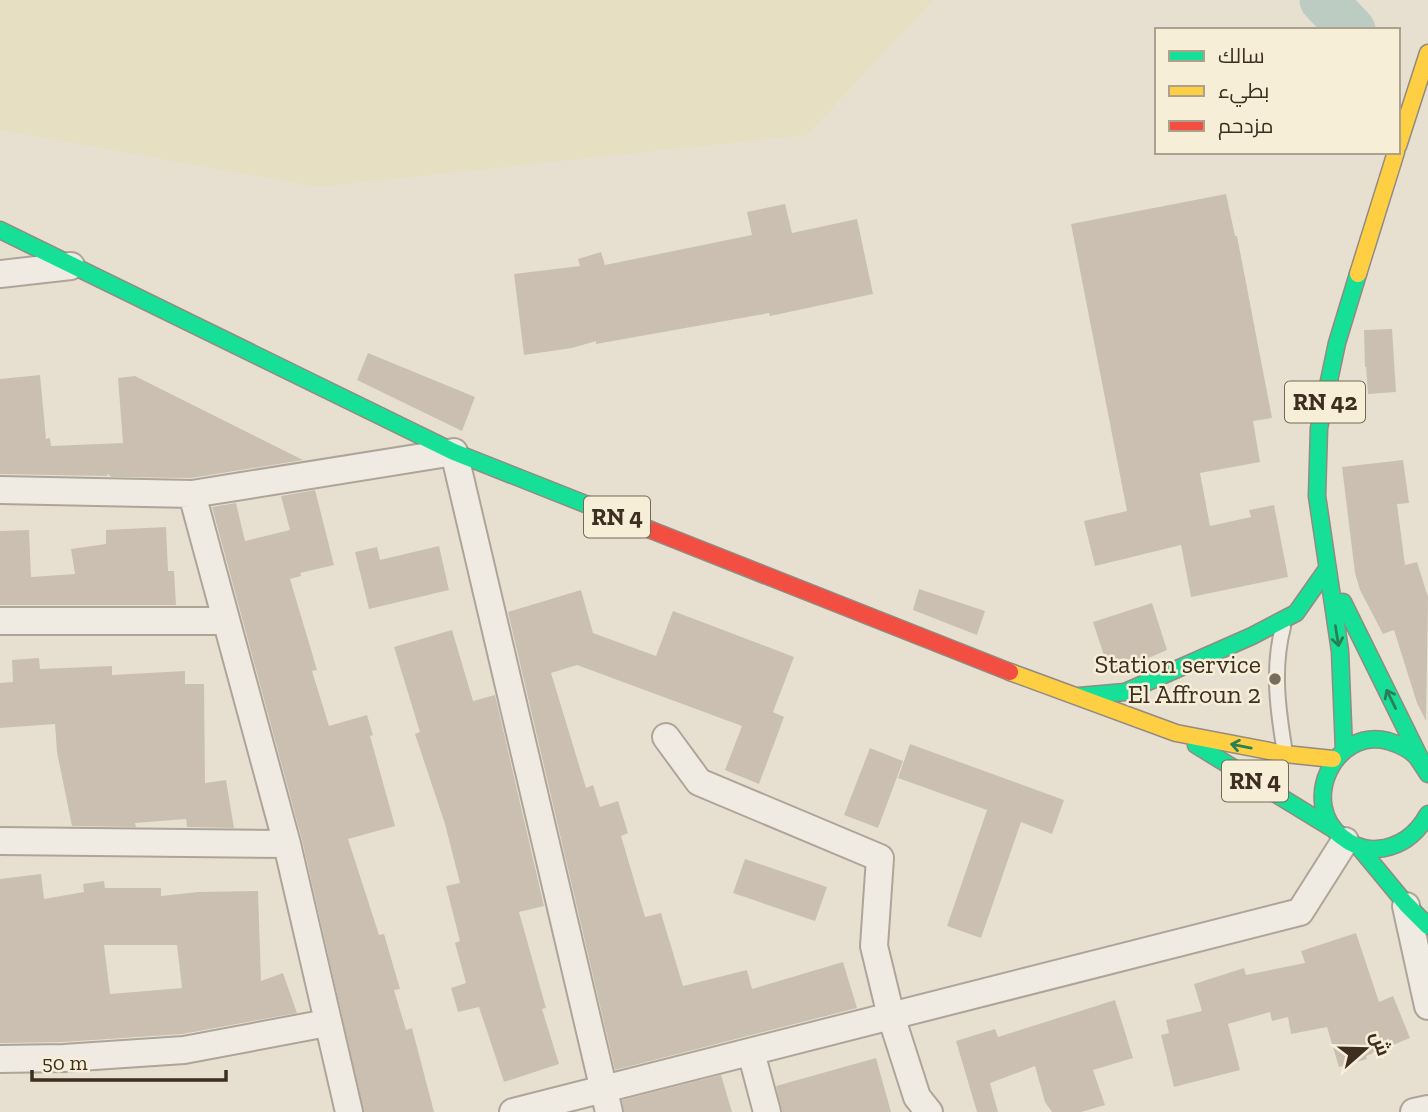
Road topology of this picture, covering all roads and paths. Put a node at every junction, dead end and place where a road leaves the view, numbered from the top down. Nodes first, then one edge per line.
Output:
1 (1428, 53) edge
2 (1400, 140) edge
3 (1395, 154) edge
4 (0, 230) edge
5 (73, 265) junction
6 (0, 274) edge
7 (454, 452) junction
8 (0, 490) edge
9 (192, 494) junction
10 (1327, 569) junction
11 (1286, 618) junction
12 (0, 621) edge
13 (225, 621) junction
14 (1072, 696) junction
15 (1176, 733) junction
16 (666, 737) dead end
17 (1285, 754) junction
18 (1338, 754) junction
19 (1425, 767) edge
20 (1428, 814) edge
21 (1345, 839) junction
22 (0, 841) edge
23 (287, 845) junction
24 (1406, 904) junction
25 (1428, 926) edge
26 (1428, 1006) edge
27 (891, 1016) junction
28 (327, 1023) junction
29 (751, 1052) junction
30 (0, 1059) edge
31 (606, 1101) edge
32 (1428, 1109) edge
33 (349, 1112) edge
34 (513, 1112) edge
35 (767, 1112) edge
36 (929, 1112) edge
37 (1414, 1112) edge

1 - 2 main road
3 - 10 main road, RN 42
4 - 5 main road, RN 4
5 - 6 street
5 - 7 main road, RN 4
7 - 9 street
7 - 14 main road, RN 4
7 - 31 street
8 - 9 street
9 - 13 street
10 - 11 main road
10 -> 18 main road, RN 42
19 -> 10 main road, RN 42
11 - 14 main road
11 - 17 lane
12 - 13 street
13 - 23 street
14 - 15 main road, RN 4
17 -> 15 main road, RN 4
15 - 21 main road, RN 4
16 - 27 street
17 - 18 main road, RN 4
18 - 19 main road
18 - 21 main road
20 - 21 main road
21 - 24 main road, RN 4
21 - 27 street
22 - 23 street
23 - 28 street
24 - 25 main road, RN 4
24 - 26 street
27 - 29 street
27 - 36 street
28 - 30 street
28 - 33 street
29 - 31 street
29 - 35 street
31 - 34 street
32 - 37 street

